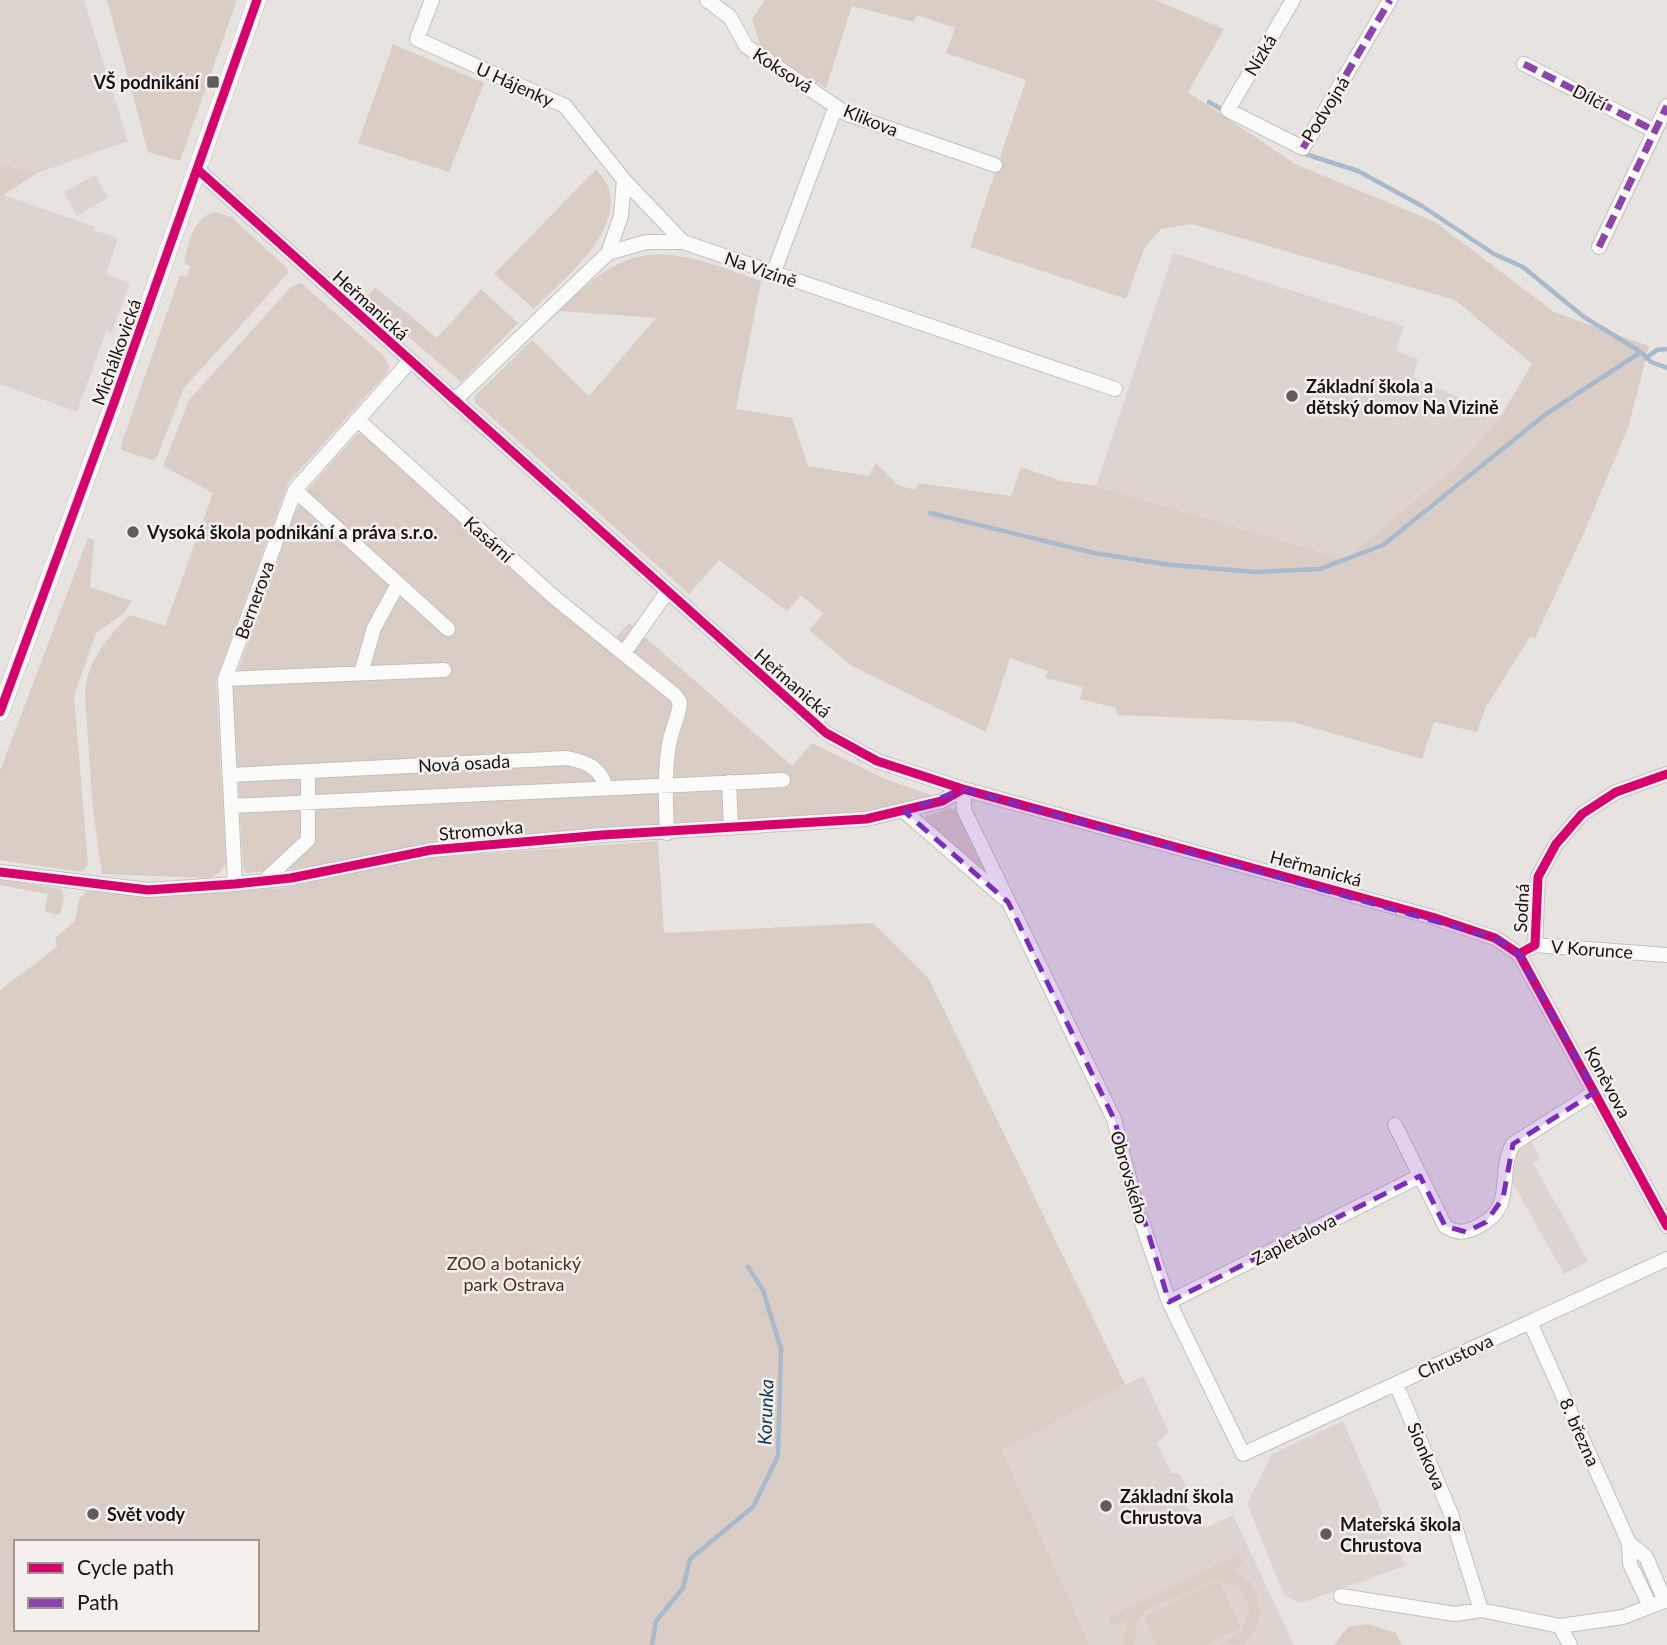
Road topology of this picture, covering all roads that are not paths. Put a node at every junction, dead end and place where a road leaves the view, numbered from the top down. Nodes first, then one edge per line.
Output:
1 (257, 0) edge
2 (432, 0) edge
3 (707, 0) edge
4 (1293, 0) edge
5 (1390, 0) edge
6 (1524, 64) dead end
7 (836, 106) junction
8 (1667, 106) edge
9 (1228, 110) joint
10 (1655, 131) junction
11 (995, 165) dead end
12 (197, 169) junction
13 (624, 180) junction
14 (683, 242) junction
15 (1599, 247) dead end
16 (608, 253) junction
17 (773, 274) junction
18 (410, 361) junction
19 (1115, 389) dead end
20 (454, 401) junction
21 (358, 420) junction
22 (295, 490) junction
23 (398, 584) junction
24 (667, 592) junction
25 (448, 629) dead end
26 (624, 653) junction
27 (444, 670) dead end
28 (361, 673) junction
29 (225, 679) junction
30 (0, 712) edge
31 (308, 771) junction
32 (1667, 774) edge
33 (230, 775) junction
34 (783, 780) dead end
35 (729, 782) junction
36 (665, 786) junction
37 (606, 788) junction
38 (963, 789) junction
39 (310, 802) junction
40 (231, 806) junction
41 (905, 812) junction
42 (730, 828) junction
43 (667, 833) junction
44 (0, 872) edge
45 (264, 881) junction
46 (235, 884) junction
47 (1008, 902) junction
48 (1535, 945) junction
49 (1519, 954) junction
50 (1667, 955) edge
51 (1595, 1092) junction
52 (1395, 1125) dead end
53 (1420, 1176) junction
54 (1667, 1226) edge
55 (1667, 1259) edge
56 (1169, 1303) junction
57 (1530, 1322) junction
58 (1396, 1384) junction
59 (1243, 1454) joint
60 (1629, 1543) junction
61 (1341, 1597) dead end
62 (1666, 1600) edge
63 (1650, 1606) junction
64 (1481, 1610) junction
65 (1560, 1626) junction
66 (1570, 1645) edge

1 - 12 street, Michálkovická
2 - 13 street, U Hájenky
3 - 7 street, Koksová
4 - 9 street, Nízká
5 - 9 street, Podvojná
6 - 10 street, Dílčí
7 - 11 street, Klikova
7 - 17 street, Klikova
8 - 10 street
10 - 15 street
12 - 18 street, Heřmanická
12 - 30 street, Michálkovická
13 - 14 street, U Hájenky
13 - 16 street
14 - 16 street, Na Vizině
14 - 17 street, Na Vizině
16 - 20 street, Na Vizině
17 - 19 street, Na Vizině
18 - 20 street, Heřmanická
18 - 21 street, Bernerova
20 - 24 street, Heřmanická
21 - 22 street, Bernerova
21 - 26 street, Kasární
22 - 23 street
22 - 29 street, Bernerova
23 - 25 street
23 - 28 street
24 - 26 street
24 - 38 street, Heřmanická
26 - 36 street, Kasární
27 - 28 street
28 - 29 street
29 - 33 street, Bernerova
31 - 33 street, Nová osada
31 - 37 street, Nová osada
31 - 39 street
32 - 48 street, Sodná
33 - 40 street, Bernerova
34 - 35 street, Nová osada
35 - 36 street, Nová osada
35 - 42 street
36 - 37 street, Nová osada
36 - 43 street
37 - 39 street, Nová osada
38 - 41 street, Stromovka
38 - 47 street, Obrovského
38 - 49 street, Heřmanická
39 - 40 street, Nová osada
39 - 45 street
40 - 46 street, Bernerova
41 - 42 street, Stromovka
41 - 47 street, Obrovského
42 - 43 street, Stromovka
43 - 45 street, Stromovka
44 - 46 street, Stromovka
45 - 46 street, Stromovka
47 - 56 street, Obrovského
48 - 49 street, V Korunce
48 - 50 street, V Korunce
49 - 51 street, Koněvova
51 - 53 street
51 - 54 street, Koněvova
52 - 53 street
53 - 56 street, Zapletalova
55 - 57 street, Chrustova
56 - 59 street, Obrovského
57 - 58 street, Chrustova
57 - 60 street, 8. března
58 - 59 street, Chrustova
58 - 64 street, Sionkova
60 - 62 street, 8. března
60 - 63 street, 8. března
61 - 64 street
62 - 63 street, 8. března
63 - 65 street, 8. března
64 - 65 street
65 - 66 street

